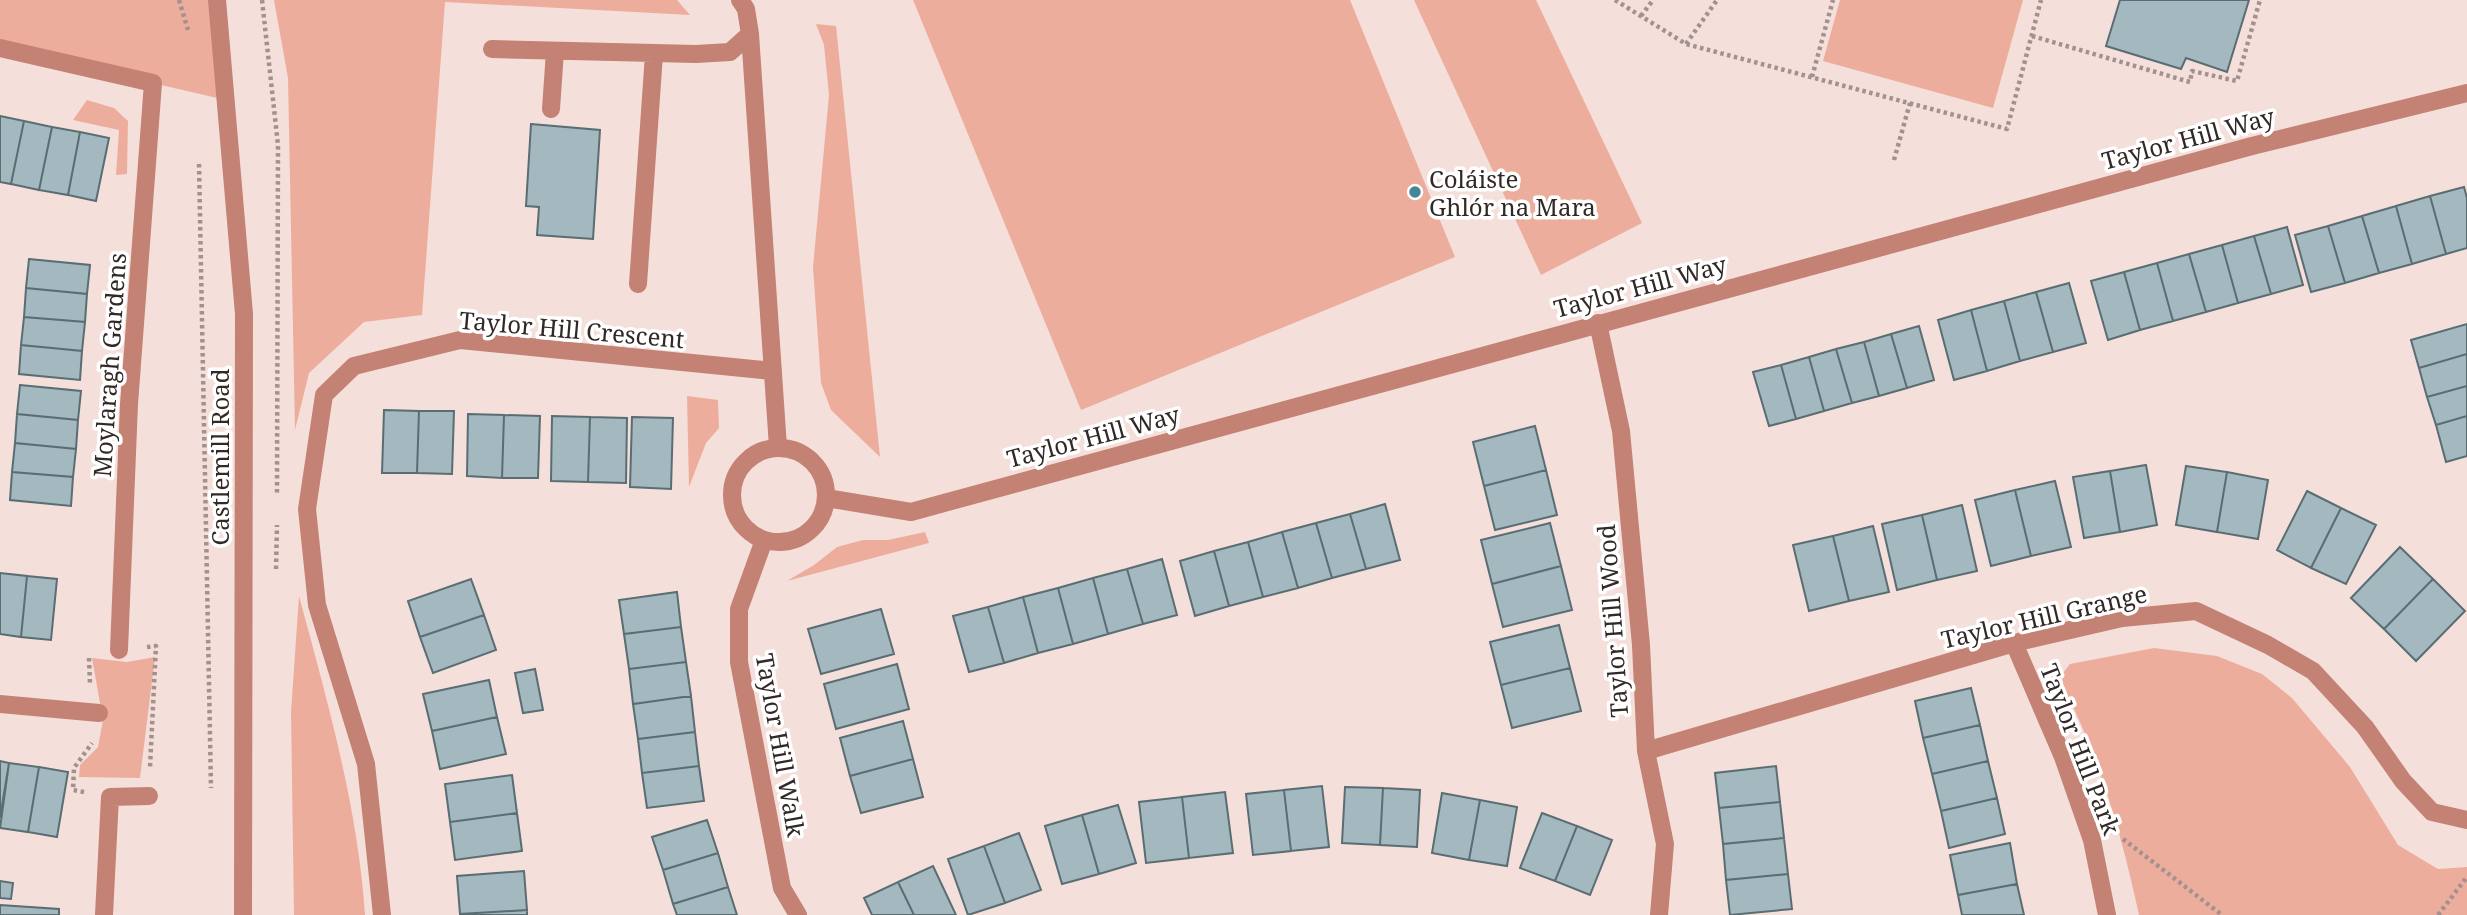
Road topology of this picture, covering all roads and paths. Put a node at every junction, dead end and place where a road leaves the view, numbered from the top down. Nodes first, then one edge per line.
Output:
1 (179, 0) edge
2 (216, 0) edge
3 (740, 0) edge
4 (1615, 0) edge
5 (1653, 0) edge
6 (1717, 0) edge
7 (1833, 0) edge
8 (2041, 0) edge
9 (2260, 0) edge
10 (1641, 16) junction
11 (188, 33) dead end
12 (750, 34) junction
13 (2032, 36) junction
14 (1686, 44) junction
15 (0, 48) edge
16 (492, 49) dead end
17 (555, 51) junction
18 (654, 54) junction
19 (1812, 77) junction
20 (2467, 93) edge
21 (1910, 103) junction
22 (551, 109) dead end
23 (1894, 160) dead end
24 (199, 163) dead end
25 (638, 284) dead end
26 (1598, 323) junction
27 (773, 371) junction
28 (779, 447) junction
29 (826, 498) junction
30 (764, 540) junction
31 (2014, 643) junction
32 (119, 650) dead end
33 (0, 704) edge
34 (99, 713) dead end
35 (1646, 751) junction
36 (211, 791) dead end
37 (149, 796) dead end
38 (2467, 820) edge
39 (2092, 840) junction
40 (2467, 877) edge
41 (104, 915) edge
42 (243, 915) edge
43 (382, 915) edge
44 (798, 915) edge
45 (1659, 915) edge
46 (2107, 915) edge
47 (2222, 915) edge
48 (2438, 915) edge

1 - 11 path
2 - 42 street, Castlemill Road
3 - 12 street
4 - 10 path
5 - 10 path
6 - 14 path
7 - 19 path
8 - 13 path
9 - 13 path
10 - 14 path
12 - 18 street
12 - 27 street
13 - 21 path
14 - 19 path
15 - 32 street, Moylaragh Gardens
16 - 17 street
17 - 18 street
17 - 22 street
18 - 25 street
19 - 21 path
20 - 26 street, Taylor Hill Way
21 - 23 path
24 - 36 path
26 - 29 street, Taylor Hill Way
26 - 35 street, Taylor Hill Wood
27 - 28 street
27 - 43 street, Taylor Hill Crescent
28 - 29 street
28 - 30 street
29 - 30 street
30 - 44 street, Taylor Hill Walk
31 - 35 street, Taylor Hill Grange
31 - 38 street, Taylor Hill Grange
31 - 39 street, Taylor Hill Park
33 - 34 street
35 - 45 street, Taylor Hill Wood
37 - 41 street
39 - 46 street, Taylor Hill Park
39 - 47 path
40 - 48 path

